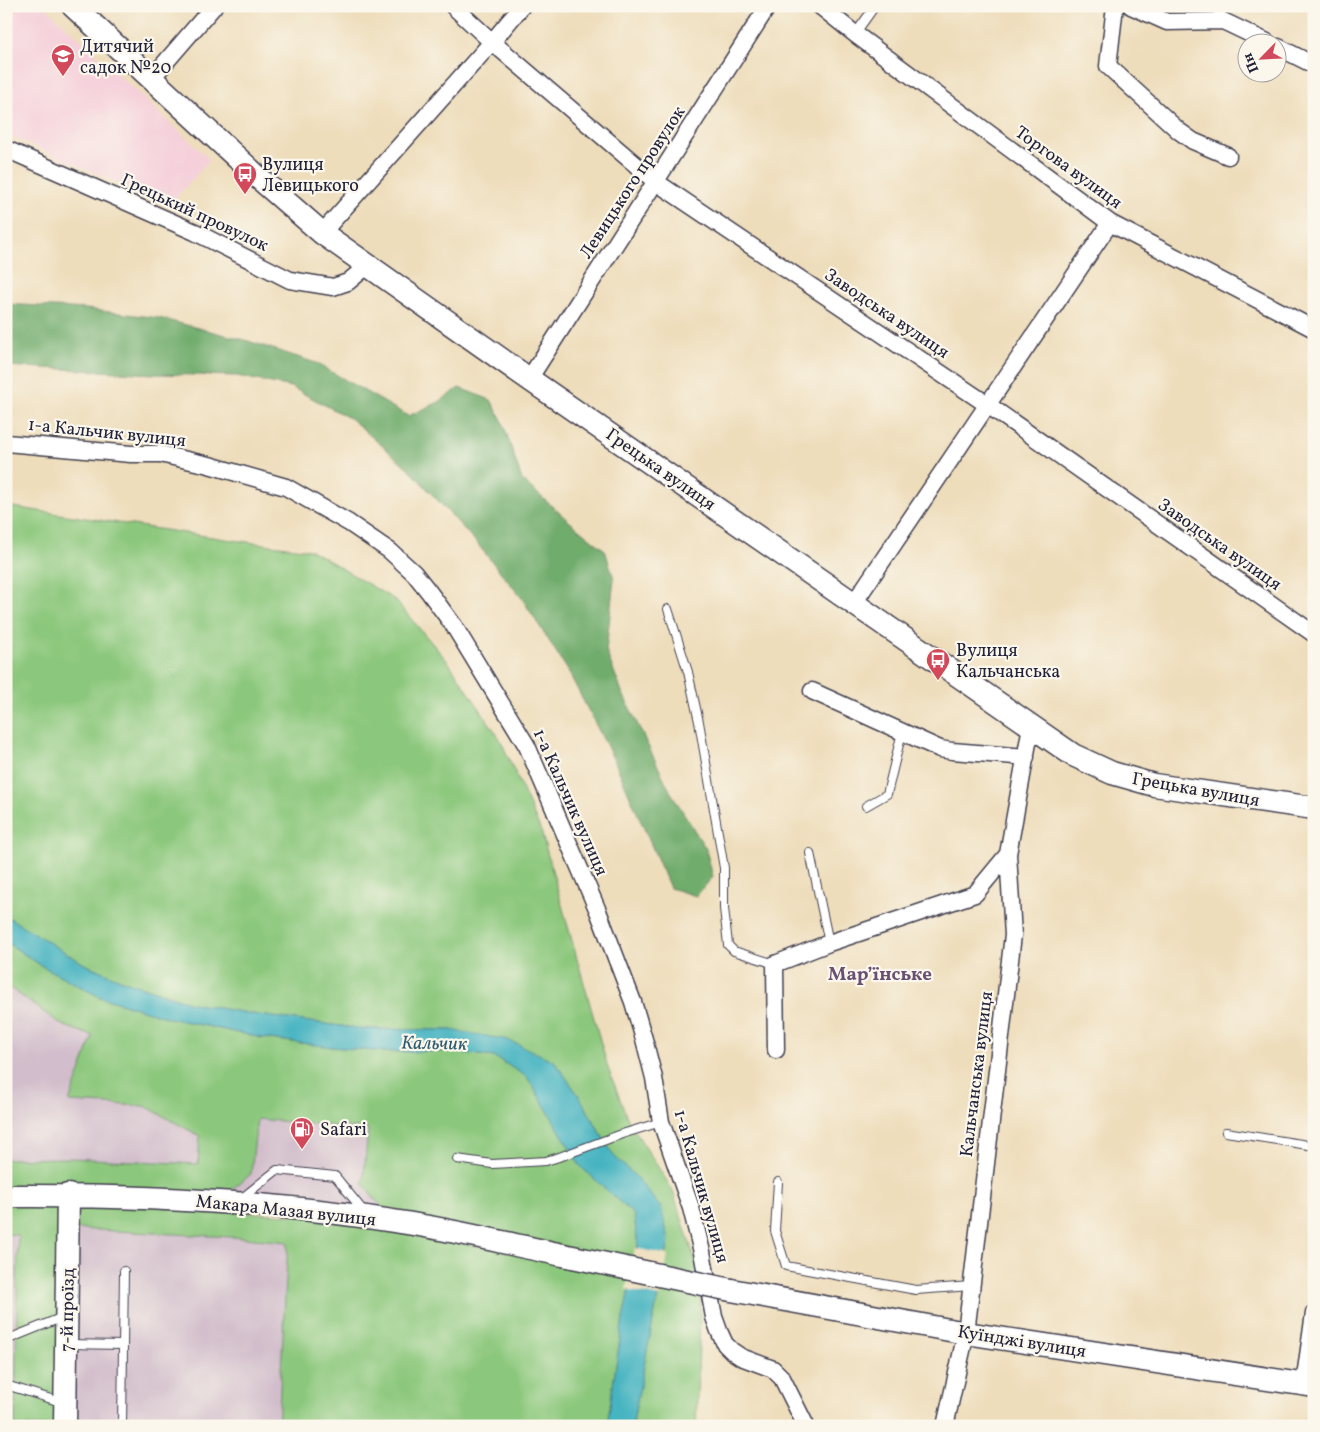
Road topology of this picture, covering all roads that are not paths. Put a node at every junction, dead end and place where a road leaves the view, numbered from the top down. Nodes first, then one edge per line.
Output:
1 (73, 6) edge
2 (214, 6) edge
3 (453, 6) edge
4 (522, 6) edge
5 (768, 6) edge
6 (820, 6) edge
7 (875, 6) edge
8 (1115, 6) edge
9 (1132, 6) edge
10 (1210, 6) edge
11 (1223, 21) junction
12 (1246, 32) edge
13 (855, 34) junction
14 (492, 42) junction
15 (1288, 52) edge
16 (1314, 65) edge
17 (151, 78) junction
18 (6, 149) edge
19 (1228, 156) dead end
20 (656, 182) junction
21 (1110, 223) junction
22 (322, 233) junction
23 (367, 266) junction
24 (1314, 329) edge
25 (529, 379) junction
26 (988, 405) junction
27 (6, 443) edge
28 (854, 603) junction
29 (668, 610) dead end
30 (1314, 634) edge
31 (812, 691) dead end
32 (1031, 726) junction
33 (902, 732) junction
34 (1026, 757) junction
35 (866, 806) dead end
36 (1314, 808) edge
37 (810, 853) dead end
38 (1008, 854) junction
39 (828, 943) junction
40 (775, 964) junction
41 (776, 1050) dead end
42 (661, 1122) junction
43 (1226, 1132) dead end
44 (1314, 1146) edge
45 (457, 1159) dead end
46 (778, 1182) dead end
47 (68, 1195) junction
48 (6, 1196) edge
49 (235, 1203) junction
50 (370, 1218) junction
51 (124, 1271) dead end
52 (971, 1286) junction
53 (731, 1290) joint
54 (1314, 1314) edge
55 (67, 1316) junction
56 (966, 1333) junction
57 (6, 1340) edge
58 (66, 1344) junction
59 (123, 1345) junction
60 (6, 1384) edge
61 (1309, 1385) edge
62 (66, 1415) edge
63 (122, 1426) edge
64 (806, 1426) edge
65 (945, 1426) edge

1 - 17 street, Грецька вулиця
2 - 17 street
3 - 14 street, Заводська вулиця
4 - 14 street
5 - 20 street, Левицького провулок
6 - 13 street, Торгова вулиця
7 - 13 lane
8 - 19 street
9 - 11 street
10 - 11 lane
11 - 12 street
13 - 21 street, Торгова вулиця
14 - 20 street, Заводська вулиця
14 - 22 street
15 - 16 street
17 - 22 street, Грецька вулиця
18 - 23 street, Грецький провулок
20 - 25 street, Левицького провулок
20 - 26 street, Заводська вулиця
21 - 24 street, Торгова вулиця
21 - 26 street
22 - 23 street, Грецька вулиця
23 - 25 street, Грецька вулиця
25 - 28 street, Грецька вулиця
26 - 28 street
26 - 30 street, Заводська вулиця
27 - 42 street, 1-а Кальчик вулиця
28 - 32 street, Грецька вулиця
29 - 40 lane
31 - 33 street
32 - 34 street, Кальчанська вулиця
32 - 36 street, Грецька вулиця
33 - 34 street
33 - 35 lane
34 - 38 street, Кальчанська вулиця
37 - 39 lane
38 - 39 street
38 - 52 street, Кальчанська вулиця
39 - 40 street
40 - 41 street
42 - 45 lane
42 - 64 street, 1-а Кальчик вулиця
43 - 44 lane
46 - 52 lane
47 - 48 street, Макара Мазая вулиця
47 - 49 street, Макара Мазая вулиця
47 - 55 street, 7-й проїзд
49 - 50 street, Макара Мазая вулиця
49 - 50 lane
50 - 53 street, Макара Мазая вулиця, bridge
51 - 59 lane
52 - 56 street, Кальчанська вулиця
53 - 56 street, Куїнджі вулиця
54 - 61 street
55 - 57 lane
55 - 58 street, 7-й проїзд
56 - 61 street, Куїнджі вулиця
56 - 65 street, Кальчанська вулиця
58 - 59 lane
58 - 62 street, 7-й проїзд
59 - 63 lane
60 - 62 lane

